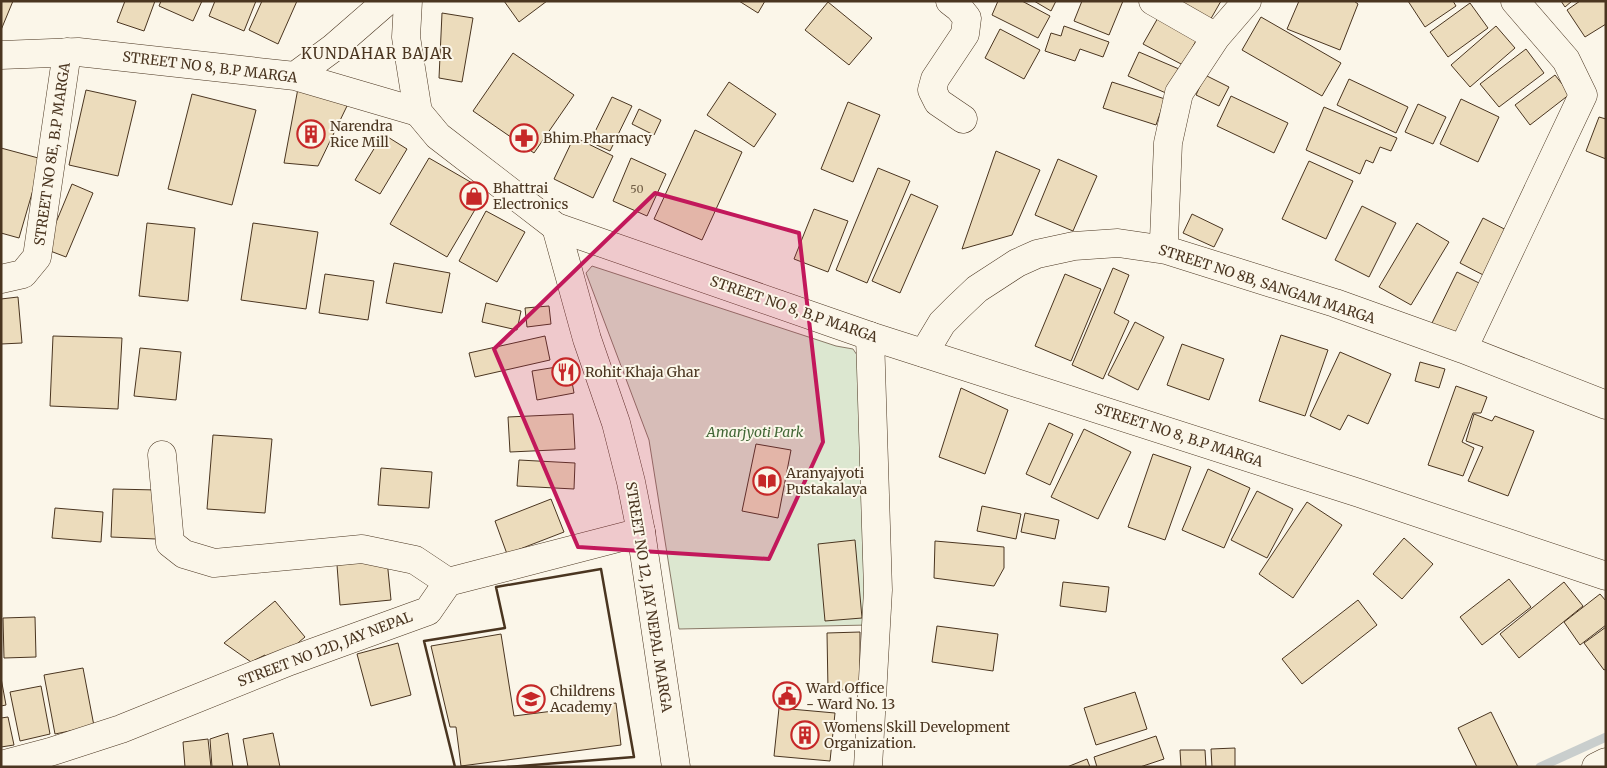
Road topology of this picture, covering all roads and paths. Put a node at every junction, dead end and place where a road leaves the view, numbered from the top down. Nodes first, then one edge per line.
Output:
1 (387, 1) edge
2 (408, 1) edge
3 (950, 1) edge
4 (1153, 1) edge
5 (1247, 1) edge
6 (1516, 1) edge
7 (1216, 37) junction
8 (67, 52) junction
9 (1, 55) edge
10 (295, 76) junction
11 (418, 112) junction
12 (963, 119) dead end
13 (556, 227) junction
14 (1166, 250) junction
15 (1, 279) edge
16 (870, 336) junction
17 (1463, 349) junction
18 (924, 353) junction
19 (1606, 405) edge
20 (162, 455) dead end
21 (641, 532) junction
22 (1606, 576) edge
23 (448, 582) junction
24 (1606, 762) edge
25 (1, 765) edge
26 (676, 767) edge
27 (868, 767) edge
28 (1596, 767) edge

1 - 10 street
2 - 11 street
3 - 12 street
4 - 7 street
5 - 7 street
6 - 17 street
7 - 14 street
8 - 9 street, STREET NO 8, B.P MARGA
8 - 10 street, STREET NO 8, B.P MARGA
8 - 15 street, STREET NO 8E, B.P MARGA
10 - 11 street, STREET NO 8, B.P MARGA
11 - 13 street, STREET NO 8, B.P MARGA
13 - 16 street, STREET NO 8, B.P MARGA
13 - 21 street, STREET NO 12, JAY NEPAL MARGA
14 - 17 street, STREET NO 8B, SANGAM MARGA
14 - 18 street, STREET NO 8B, SANGAM MARGA
16 - 18 street, STREET NO 8, B.P MARGA
16 - 27 street
17 - 19 street, STREET NO 8B, SANGAM MARGA
18 - 22 street, STREET NO 8, B.P MARGA
20 - 23 street
21 - 23 street
21 - 26 street, STREET NO 12, JAY NEPAL MARGA
23 - 25 street, STREET NO 12D, JAY NEPAL
24 - 28 street

